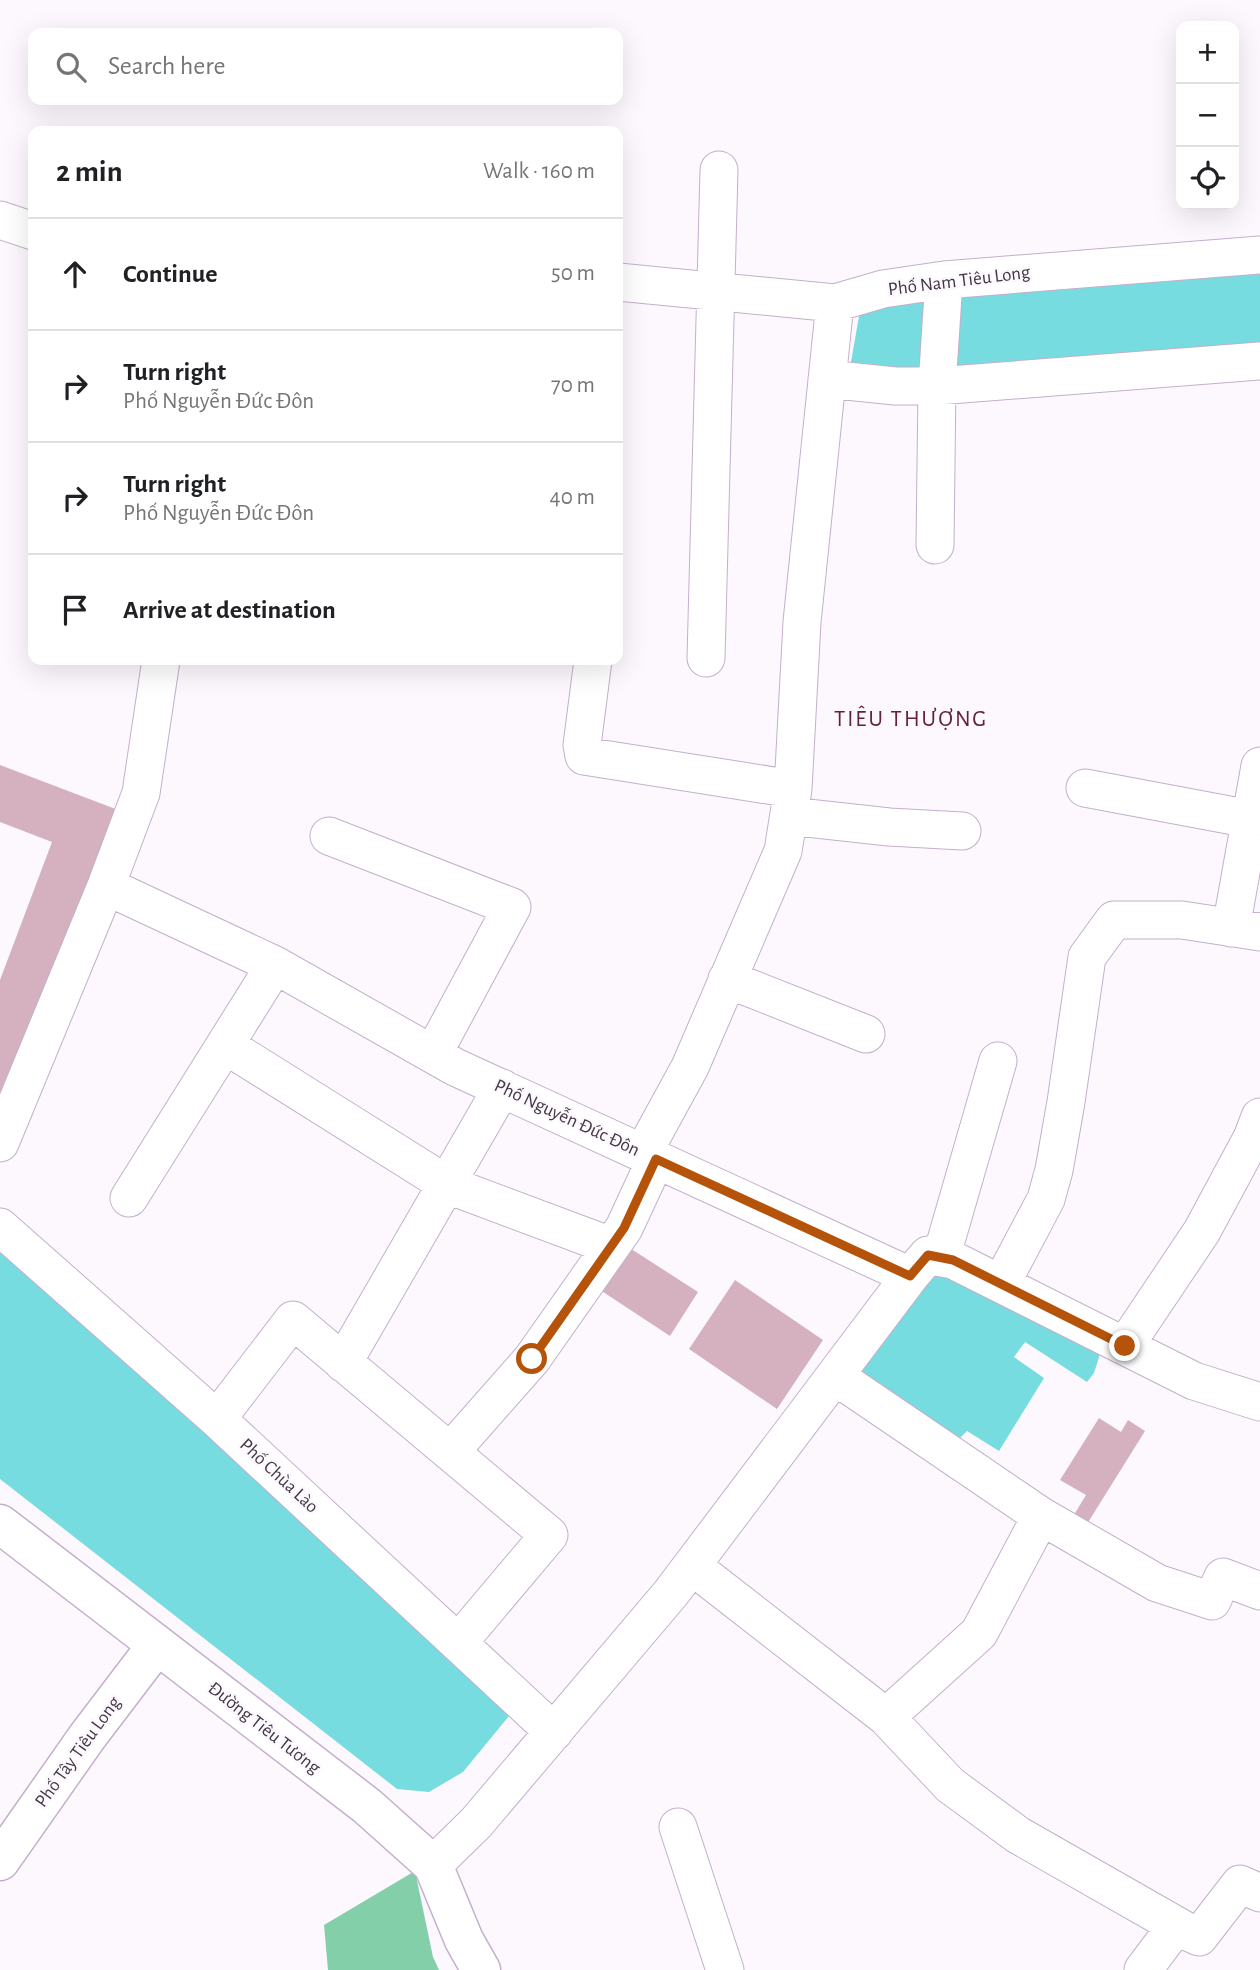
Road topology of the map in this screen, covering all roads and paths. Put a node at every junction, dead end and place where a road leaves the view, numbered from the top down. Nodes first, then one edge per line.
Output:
1 (719, 170) dead end
2 (0, 220) edge
3 (28, 229) edge
4 (1260, 255) edge
5 (623, 282) edge
6 (943, 286) junction
7 (716, 291) junction
8 (835, 303) junction
9 (1260, 361) edge
10 (827, 379) junction
11 (937, 386) junction
12 (935, 545) dead end
13 (706, 658) dead end
14 (160, 665) edge
15 (592, 665) edge
16 (1260, 766) edge
17 (1085, 788) dead end
18 (791, 802) junction
19 (1250, 819) junction
20 (962, 831) dead end
21 (329, 836) dead end
22 (106, 886) junction
23 (1245, 930) edge
24 (275, 965) junction
25 (727, 979) junction
26 (866, 1034) dead end
27 (225, 1045) junction
28 (433, 1054) junction
29 (998, 1061) dead end
30 (502, 1088) junction
31 (1260, 1117) edge
32 (0, 1143) edge
33 (1253, 1155) edge
34 (649, 1156) junction
35 (448, 1185) junction
36 (128, 1198) dead end
37 (0, 1227) edge
38 (611, 1246) junction
39 (941, 1258) junction
40 (910, 1276) junction
41 (1001, 1284) junction
42 (1125, 1346) junction
43 (343, 1363) junction
44 (835, 1376) junction
45 (1260, 1402) edge
46 (217, 1419) junction
47 (450, 1452) junction
48 (1041, 1516) junction
49 (0, 1524) edge
50 (692, 1566) junction
51 (1260, 1591) edge
52 (458, 1643) junction
53 (157, 1645) junction
54 (886, 1717) junction
55 (554, 1732) junction
56 (678, 1827) dead end
57 (0, 1861) edge
58 (433, 1865) junction
59 (1260, 1893) edge
60 (1176, 1926) junction
61 (481, 1970) edge
62 (725, 1970) edge
63 (1143, 1970) edge

1 - 7 street
2 - 3 street
4 - 6 street, Phố Nam Tiêu Long
5 - 7 street, Phố Nam Tiêu Long
6 - 8 street, Phố Nam Tiêu Long
6 - 11 street
7 - 8 street, Phố Nam Tiêu Long
7 - 13 street
8 - 10 street
9 - 11 street
10 - 11 street
10 - 18 street
11 - 12 street
14 - 22 street
15 - 18 street
16 - 19 street
17 - 19 street
18 - 20 street
18 - 25 street
19 - 23 street
21 - 28 street
22 - 24 street, Phố Nguyễn Đức Đôn
22 - 32 street
23 - 41 street
24 - 27 street
24 - 28 street, Phố Nguyễn Đức Đôn
25 - 26 street
25 - 34 street
27 - 35 street
27 - 36 street
28 - 30 street, Phố Nguyễn Đức Đôn
29 - 39 street
30 - 34 street, Phố Nguyễn Đức Đôn
30 - 35 street
31 - 33 street
33 - 42 street
34 - 38 street
34 - 40 street, Phố Nguyễn Đức Đôn
35 - 38 street
35 - 43 street
37 - 46 street, Phố Chùa Lào
38 - 47 street
39 - 40 street
39 - 41 street
40 - 44 street
41 - 42 street
42 - 45 street
43 - 46 street
43 - 47 street
44 - 48 street
44 - 50 street
46 - 52 street, Phố Chùa Lào
47 - 52 street
48 - 51 street
48 - 54 street
49 - 53 street, Đường Tiêu Tương
50 - 54 street
50 - 55 street
52 - 55 street, Phố Chùa Lào
53 - 57 street, Phố Tây Tiêu Long
53 - 58 street, Đường Tiêu Tương
54 - 60 street
55 - 58 street
56 - 62 street
58 - 61 street, Đường Tiêu Tương
59 - 60 street
60 - 63 street

